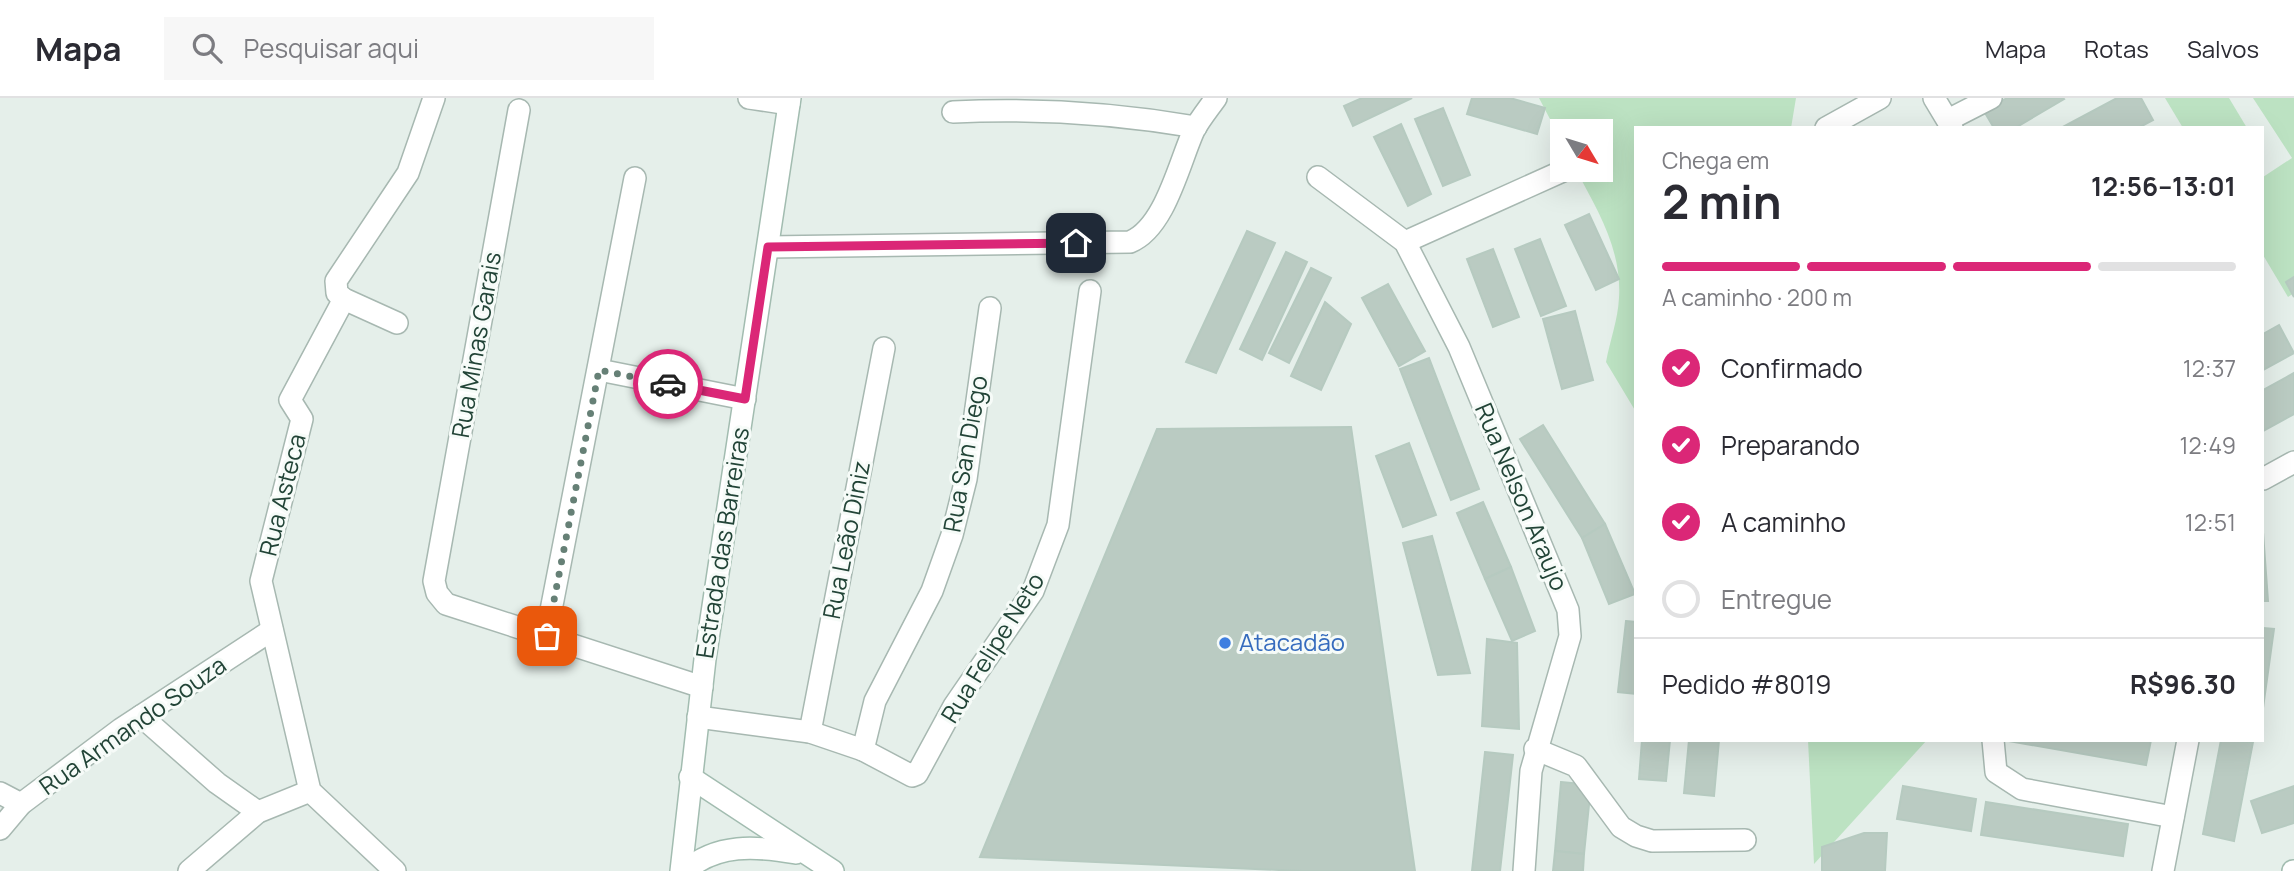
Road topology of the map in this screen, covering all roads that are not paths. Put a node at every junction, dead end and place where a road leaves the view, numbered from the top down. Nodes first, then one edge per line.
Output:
1 (434, 98) edge
2 (749, 98) edge
3 (1216, 98) edge
4 (1880, 98) edge
5 (1934, 98) edge
6 (1991, 98) edge
7 (789, 101) edge
8 (1011, 103) edge
9 (519, 110) dead end
10 (953, 111) dead end
11 (1950, 124) edge
12 (1830, 126) edge
13 (1196, 127) junction
14 (1318, 177) dead end
15 (1550, 177) edge
16 (635, 178) dead end
17 (1405, 242) junction
18 (768, 247) junction
19 (1090, 291) dead end
20 (344, 299) junction
21 (990, 308) dead end
22 (397, 323) dead end
23 (884, 348) dead end
24 (599, 370) junction
25 (745, 399) junction
26 (2294, 462) edge
27 (2264, 478) edge
28 (272, 630) junction
29 (547, 636) junction
30 (702, 687) junction
31 (141, 716) junction
32 (698, 717) junction
33 (810, 732) junction
34 (1993, 742) edge
35 (2188, 742) edge
36 (1535, 749) junction
37 (863, 750) junction
38 (690, 777) junction
39 (310, 791) junction
40 (0, 793) edge
41 (21, 804) junction
42 (258, 812) junction
43 (2173, 817) junction
44 (0, 828) edge
45 (1745, 840) dead end
46 (803, 854) junction
47 (189, 871) edge
48 (395, 871) edge
49 (683, 871) edge
50 (833, 871) edge
51 (1524, 871) edge
52 (2163, 871) edge

1 - 20 street
2 - 7 street
3 - 13 street
4 - 12 street
5 - 11 street
6 - 11 street
7 - 18 street, Estrada das Barreiras
8 - 10 street
8 - 13 street
9 - 29 street, Rua Minas Garais
13 - 18 street
14 - 17 street, Rua Nelson Araujo
15 - 17 street
16 - 24 street
17 - 36 street, Rua Nelson Araujo
18 - 25 street, Estrada das Barreiras
19 - 37 street, Rua Felipe Neto
20 - 22 street
20 - 28 street, Rua Asteca
21 - 37 street, Rua San Diego
23 - 33 street, Rua Leão Diniz
24 - 25 street
24 - 29 street
25 - 30 street, Estrada das Barreiras
26 - 27 street
28 - 31 street, Rua Armando Souza
28 - 39 street
29 - 30 street
30 - 32 street, Estrada das Barreiras
31 - 41 street, Rua Armando Souza
31 - 42 street
32 - 33 street, Rua Felipe Neto
32 - 38 street, Estrada das Barreiras
33 - 37 street, Rua Felipe Neto
34 - 43 street
35 - 43 street
36 - 45 street
36 - 51 street, Rua Nelson Araujo
38 - 46 street
38 - 49 street, Estrada das Barreiras
39 - 42 street
39 - 48 street
40 - 41 street
41 - 44 street, Rua Armando Souza
42 - 47 street
43 - 52 street
46 - 49 street
46 - 50 street

